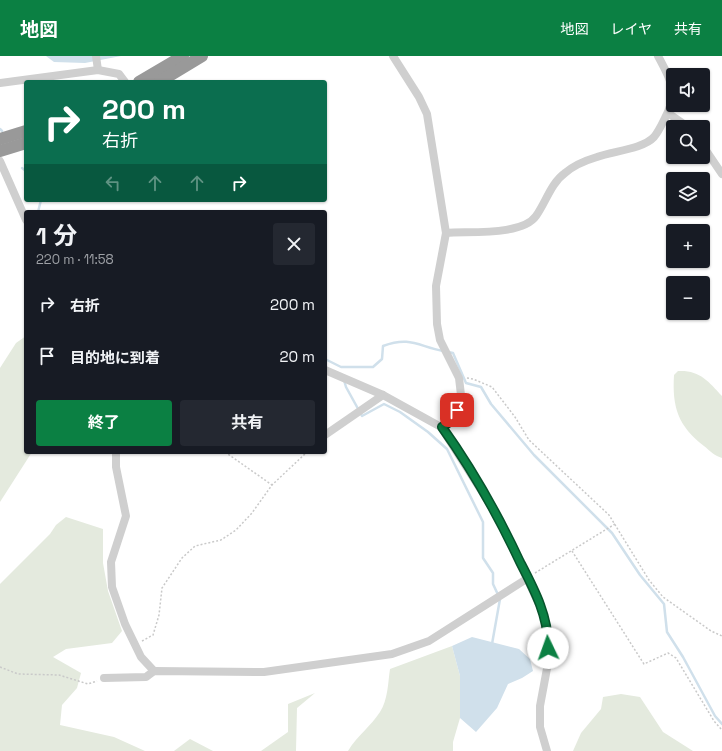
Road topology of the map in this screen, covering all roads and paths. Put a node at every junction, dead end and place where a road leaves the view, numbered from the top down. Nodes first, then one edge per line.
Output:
1 (96, 56) edge
2 (183, 56) edge
3 (202, 56) edge
4 (393, 56) edge
5 (658, 56) edge
6 (97, 69) junction
7 (124, 80) edge
8 (142, 80) edge
9 (162, 80) edge
10 (0, 83) edge
11 (668, 113) junction
12 (678, 120) edge
13 (24, 132) edge
14 (0, 139) edge
15 (24, 144) edge
16 (0, 151) edge
17 (710, 156) edge
18 (0, 161) edge
19 (722, 174) edge
20 (24, 215) edge
21 (446, 233) junction
22 (327, 371) edge
23 (458, 378) junction
24 (383, 395) junction
25 (442, 427) junction
26 (327, 435) edge
27 (116, 454) edge
28 (228, 454) edge
29 (305, 454) edge
30 (272, 485) junction
31 (615, 524) junction
32 (572, 551) junction
33 (528, 578) junction
34 (722, 636) edge
35 (135, 645) junction
36 (0, 667) edge
37 (154, 671) junction
38 (104, 678) joint
39 (722, 730) edge
40 (547, 751) edge

1 - 6 street
2 - 8 highway
3 - 9 highway
4 - 21 street
5 - 11 street
6 - 7 street
6 - 10 street
11 - 12 street
11 - 21 street
13 - 14 highway
15 - 16 highway
17 - 19 street
18 - 20 street
21 - 23 street
22 - 24 street
23 - 25 street
23 - 31 path
24 - 25 street
24 - 26 street
25 - 33 street
27 - 35 street
28 - 30 path
29 - 30 path
30 - 35 path
31 - 32 path
31 - 34 path
32 - 33 path
32 - 39 path
33 - 37 street
33 - 40 street
35 - 37 street
36 - 38 path
37 - 38 street

